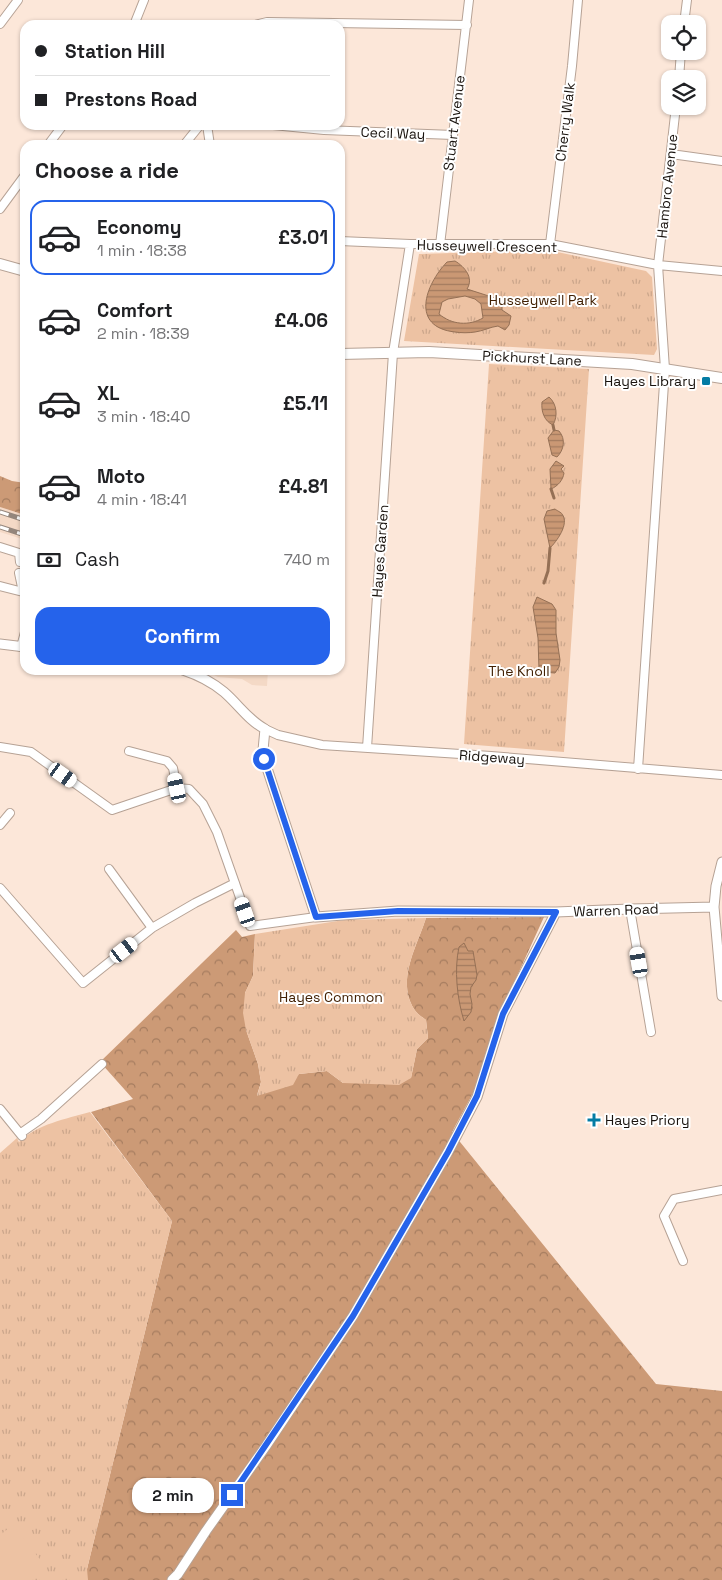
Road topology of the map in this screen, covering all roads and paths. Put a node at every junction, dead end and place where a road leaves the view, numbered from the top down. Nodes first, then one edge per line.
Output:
1 (18, 0) edge
2 (144, 0) edge
3 (469, 0) edge
4 (578, 0) edge
5 (687, 0) edge
6 (685, 15) edge
7 (136, 20) edge
8 (0, 24) edge
9 (345, 24) edge
10 (467, 26) junction
11 (675, 115) edge
12 (196, 130) edge
13 (324, 130) edge
14 (453, 135) junction
15 (188, 140) edge
16 (671, 154) junction
17 (722, 161) edge
18 (20, 182) edge
19 (0, 209) edge
20 (345, 241) edge
21 (410, 244) junction
22 (550, 244) junction
23 (440, 245) junction
24 (0, 264) edge
25 (658, 266) junction
26 (20, 270) edge
27 (722, 271) edge
28 (393, 353) junction
29 (345, 354) edge
30 (665, 369) junction
31 (722, 378) edge
32 (0, 547) edge
33 (20, 552) edge
34 (19, 573) dead end
35 (20, 577) edge
36 (0, 586) edge
37 (20, 593) edge
38 (0, 644) edge
39 (20, 647) edge
40 (196, 675) edge
41 (265, 729) junction
42 (0, 747) edge
43 (366, 748) junction
44 (129, 751) dead end
45 (638, 769) junction
46 (722, 775) edge
47 (177, 788) junction
48 (10, 813) dead end
49 (0, 825) edge
50 (722, 862) edge
51 (109, 869) dead end
52 (236, 883) junction
53 (0, 888) edge
54 (714, 907) junction
55 (630, 909) junction
56 (556, 912) junction
57 (316, 917) junction
58 (152, 928) junction
59 (722, 996) edge
60 (651, 1032) dead end
61 (102, 1064) dead end
62 (0, 1109) edge
63 (722, 1190) edge
64 (683, 1261) dead end
65 (172, 1580) edge

1 - 8 street
2 - 7 street
3 - 10 street, Stuart Avenue
4 - 22 street, Cherry Walk
5 - 6 street
9 - 10 street
10 - 14 street, Stuart Avenue
11 - 16 street, Hambro Avenue
12 - 15 street
13 - 14 street, Cecil Way
14 - 23 street, Stuart Avenue
16 - 17 street
16 - 25 street, Hambro Avenue
18 - 19 street
20 - 21 street
21 - 23 street, Husseywell Crescent
21 - 28 street, Husseywell Crescent
22 - 23 street, Husseywell Crescent
22 - 25 street, Husseywell Crescent
24 - 26 main road
25 - 27 street, Husseywell Crescent
25 - 30 street
28 - 29 main road, Pickhurst Lane
28 - 30 main road, Pickhurst Lane
28 - 43 street, Hayes Garden
30 - 31 main road, Pickhurst Lane
30 - 45 street
32 - 33 street
34 - 35 street
36 - 37 street
38 - 39 street
40 - 41 street
41 - 43 street, Ridgeway
41 - 57 street
42 - 47 street
43 - 45 street, Ridgeway
44 - 47 street
45 - 46 street, Ridgeway
47 - 52 street
48 - 49 street
50 - 54 street
51 - 58 street
52 - 57 street, Warren Road
52 - 58 street
53 - 58 street
54 - 55 street, Warren Road
54 - 59 street
55 - 56 street, Warren Road
55 - 60 street
56 - 57 street, Warren Road
56 - 65 street
61 - 62 street
63 - 64 street

